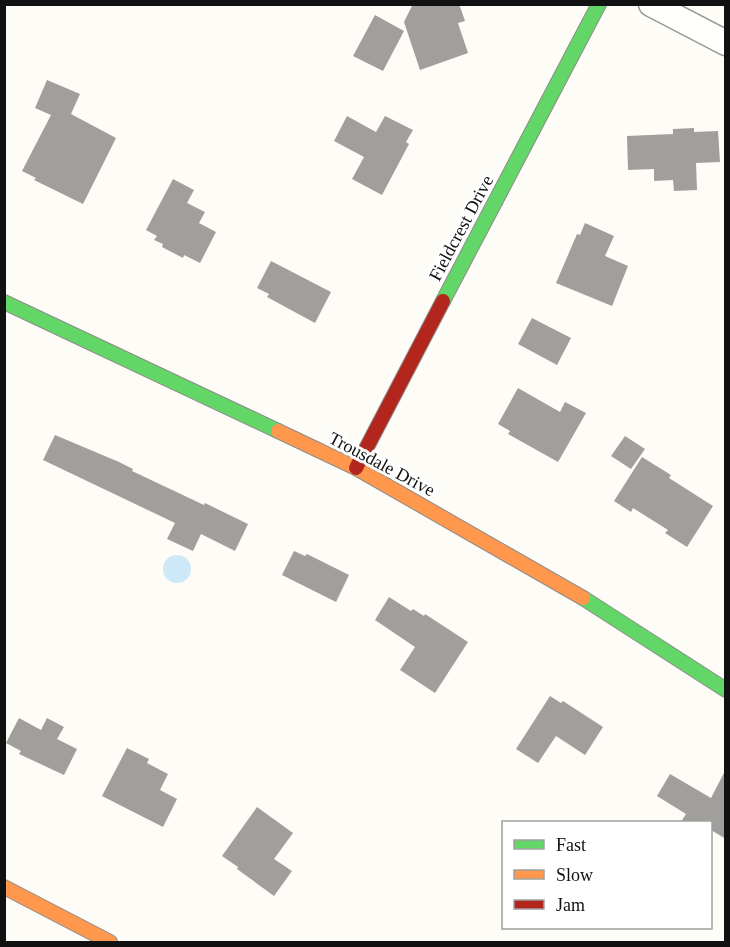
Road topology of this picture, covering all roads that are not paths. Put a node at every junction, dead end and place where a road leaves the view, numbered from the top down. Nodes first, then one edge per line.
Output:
1 (599, 4) edge
2 (651, 4) edge
3 (726, 43) edge
4 (4, 302) edge
5 (356, 468) junction
6 (726, 690) edge
7 (4, 887) edge
8 (110, 942) edge

1 - 5 street, Fieldcrest Drive
2 - 3 street
4 - 5 street, Trousdale Drive
5 - 6 street, Trousdale Drive
7 - 8 street

